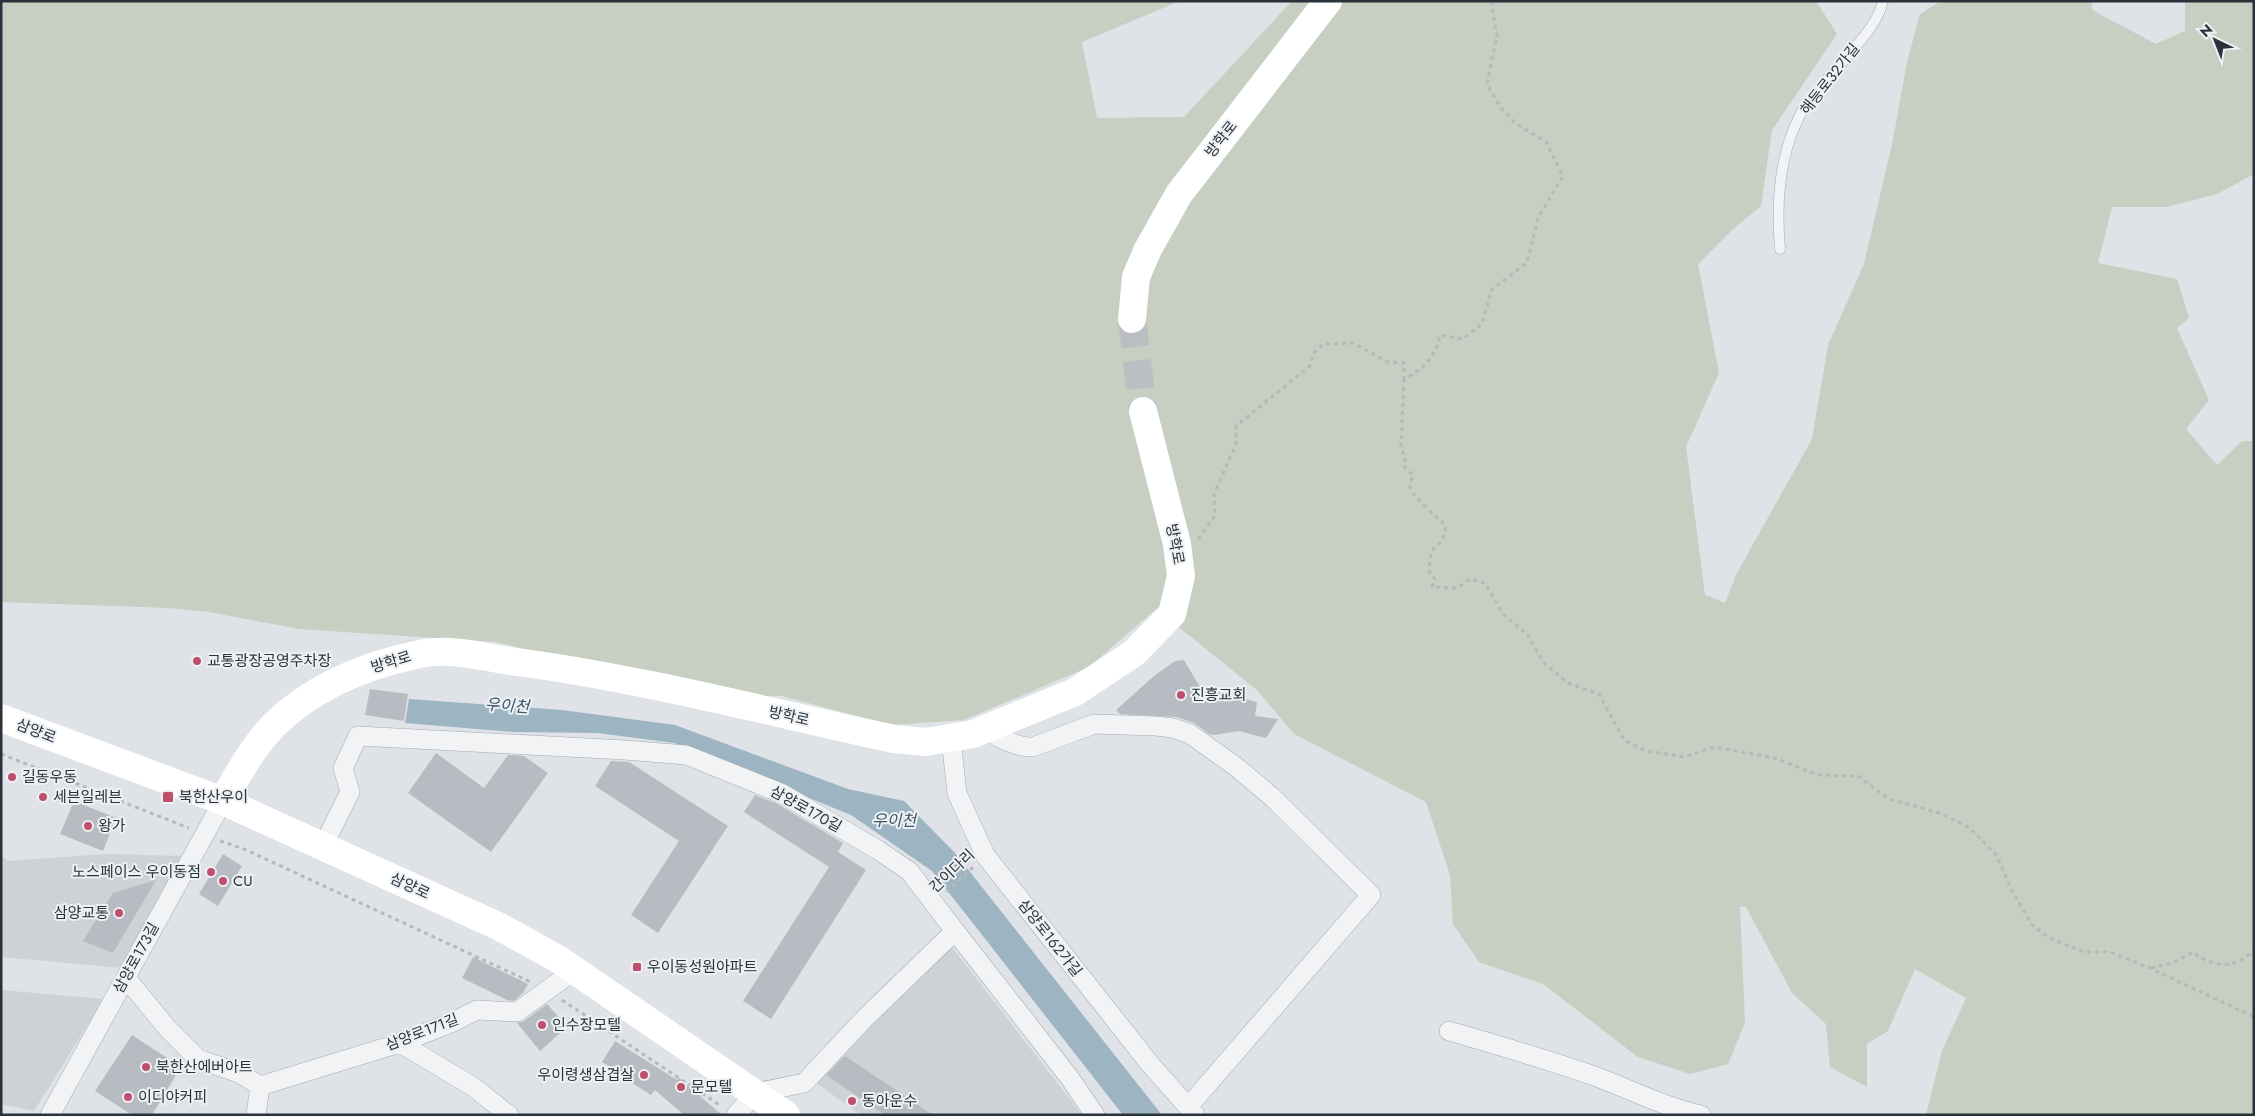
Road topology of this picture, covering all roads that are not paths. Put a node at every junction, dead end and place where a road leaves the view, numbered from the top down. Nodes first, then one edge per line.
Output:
1 (1328, 1) edge
2 (1883, 1) edge
3 (1780, 249) dead end
4 (1132, 319) tunnel mouth
5 (1143, 411) tunnel mouth
6 (1, 718) edge
7 (986, 730) junction
8 (951, 739) junction
9 (223, 802) junction
10 (323, 846) junction
11 (954, 931) junction
12 (575, 970) junction
13 (126, 978) junction
14 (1448, 1031) dead end
15 (400, 1043) junction
16 (260, 1086) junction
17 (755, 1094) junction
18 (1191, 1111) edge
19 (732, 1112) edge
20 (50, 1115) edge
21 (256, 1115) edge
22 (509, 1115) edge
23 (786, 1115) edge
24 (1095, 1115) edge
25 (1701, 1115) edge

1 - 4 main road, 방학로
2 - 3 lane, 해등로32가길
5 - 7 main road, 방학로
6 - 9 main road, 삼양로
7 - 8 main road, 방학로
7 - 18 street
8 - 9 main road, 방학로
8 - 18 street, 삼양로162가길
9 - 10 main road, 삼양로
9 - 13 street, 삼양로173길
10 - 11 street, 삼양로170길
10 - 12 main road, 삼양로
11 - 17 street
11 - 24 street, 삼양로170길
12 - 15 street, 삼양로171길
12 - 17 main road, 삼양로
13 - 16 street
13 - 20 street, 삼양로173길
14 - 25 street
15 - 16 street, 삼양로171길
15 - 22 street
16 - 21 street
17 - 19 street
17 - 23 main road, 삼양로

